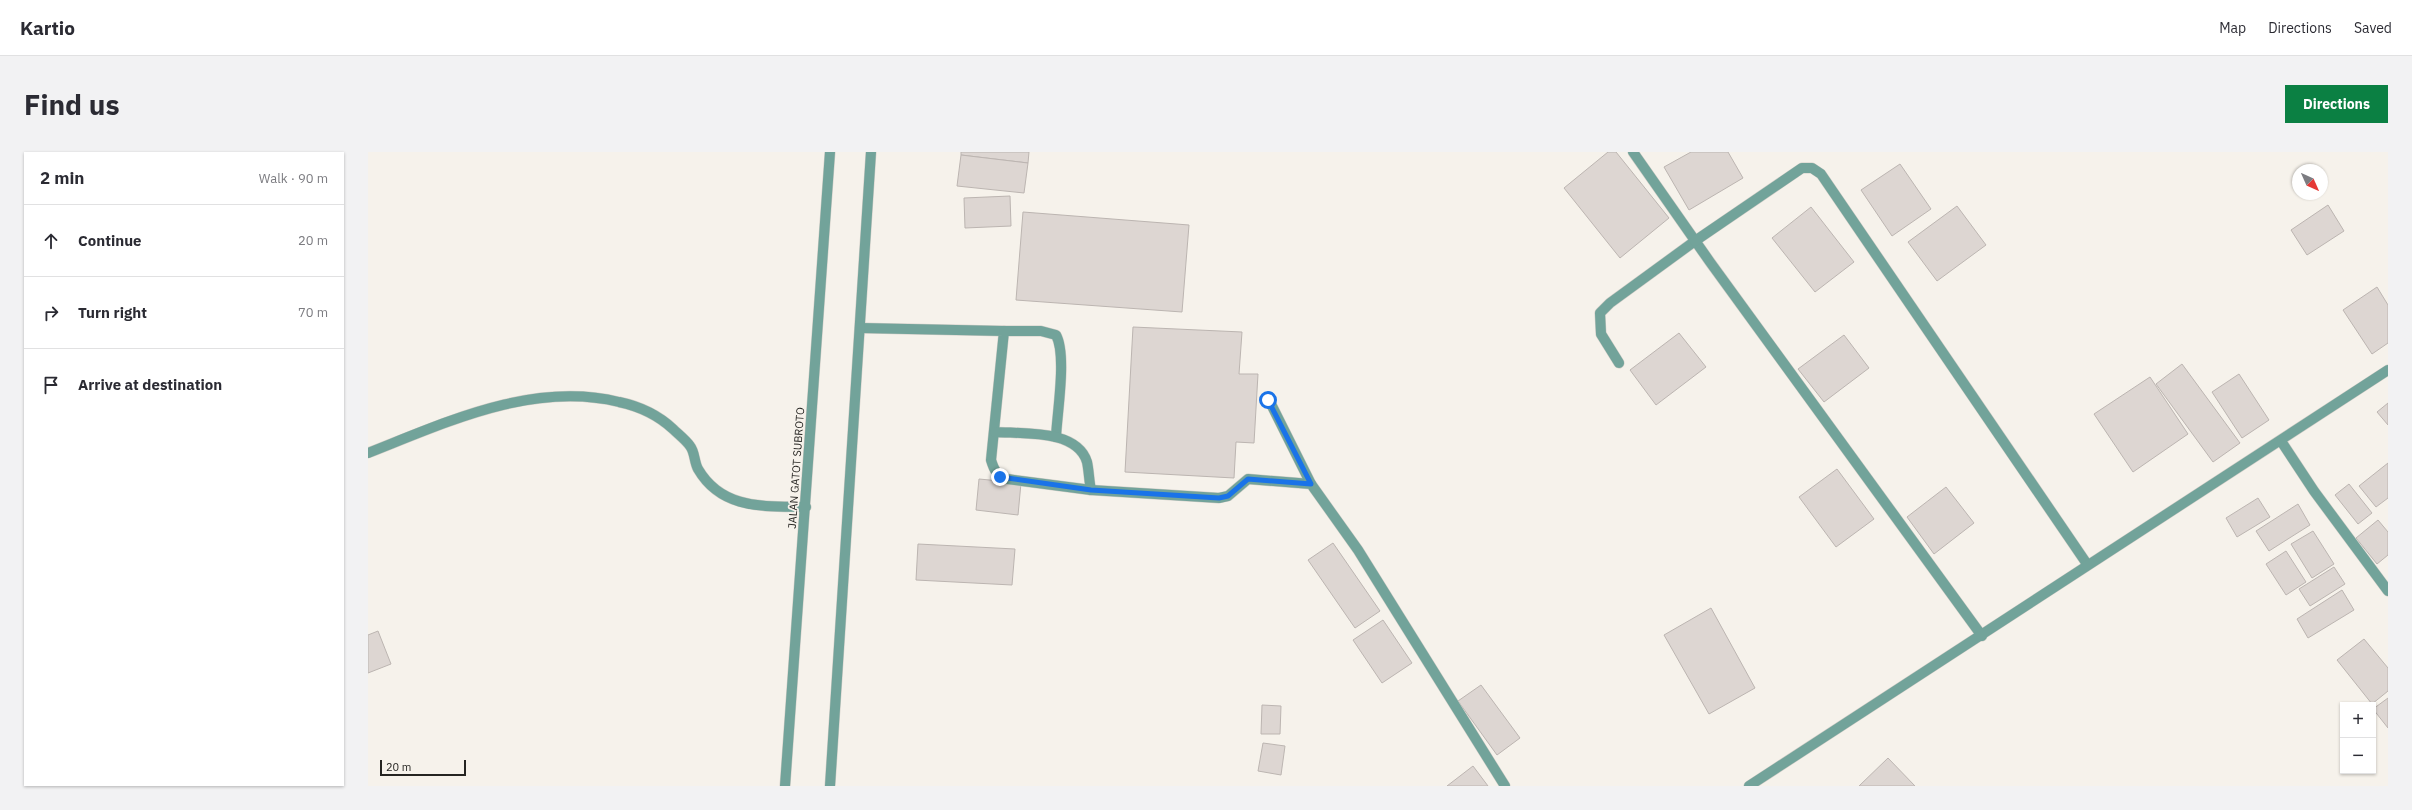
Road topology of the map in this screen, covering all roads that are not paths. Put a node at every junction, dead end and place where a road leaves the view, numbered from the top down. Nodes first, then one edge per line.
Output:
1 (830, 152) edge
2 (871, 152) edge
3 (1633, 152) edge
4 (1695, 241) junction
5 (860, 328) junction
6 (1004, 331) junction
7 (1619, 363) dead end
8 (2388, 370) edge
9 (1268, 400) dead end
10 (995, 432) junction
11 (1056, 437) junction
12 (2281, 440) junction
13 (368, 453) edge
14 (1311, 484) junction
15 (1091, 490) junction
16 (806, 507) junction
17 (2087, 564) junction
18 (2386, 584) edge
19 (1982, 636) junction
20 (785, 786) edge
21 (830, 786) edge
22 (1505, 786) edge
23 (1749, 786) edge

1 - 16 street, JALAN GATOT SUBROTO
2 - 5 street
3 - 4 street
4 - 7 street
4 - 17 street
4 - 19 street
5 - 6 street
5 - 21 street
6 - 10 street
6 - 11 street
8 - 12 street
9 - 14 street
10 - 11 street
10 - 15 street
11 - 15 street
12 - 17 street
12 - 18 street
13 - 16 street
14 - 15 street
14 - 22 street
16 - 20 street, JALAN GATOT SUBROTO
17 - 19 street
19 - 23 street

